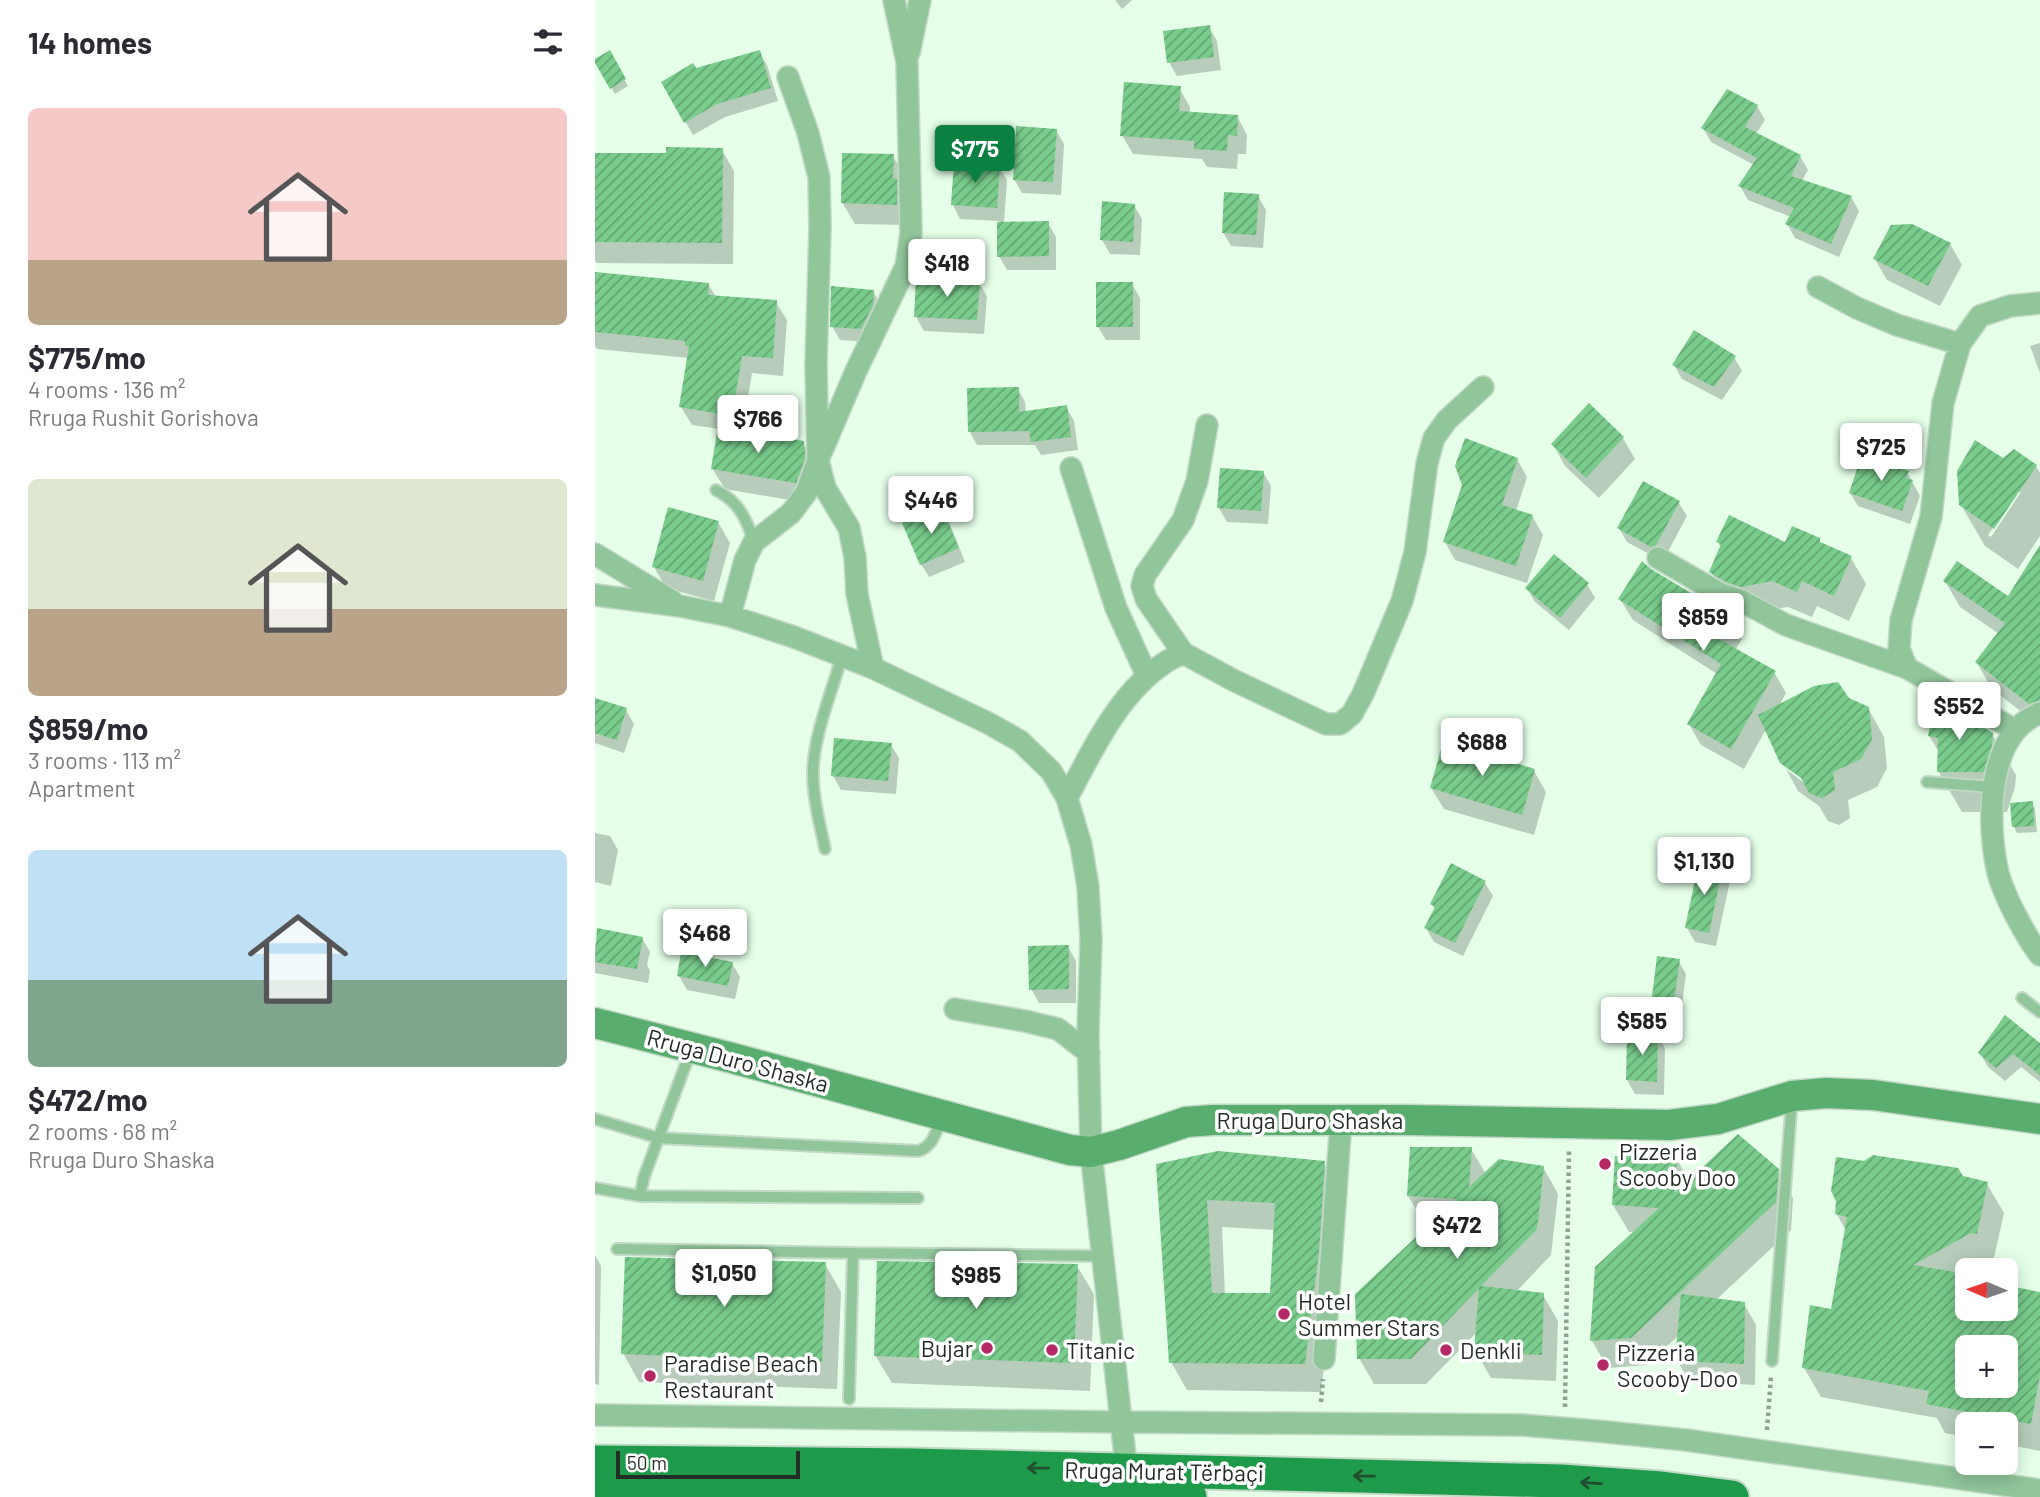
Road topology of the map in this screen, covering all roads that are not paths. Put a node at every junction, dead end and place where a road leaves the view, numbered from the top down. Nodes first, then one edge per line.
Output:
1 (894, 0) edge
2 (920, 0) edge
3 (907, 62) junction
4 (788, 77) dead end
5 (1818, 287) dead end
6 (2040, 303) edge
7 (1960, 344) junction
8 (1483, 387) dead end
9 (1207, 425) dead end
10 (818, 460) junction
11 (1070, 468) dead end
12 (716, 489) dead end
13 (754, 542) junction
14 (595, 554) edge
15 (1658, 558) dead end
16 (595, 595) edge
17 (680, 606) junction
18 (730, 616) junction
19 (1183, 653) junction
20 (842, 656) junction
21 (873, 668) junction
22 (1907, 668) junction
23 (1147, 676) junction
24 (2040, 713) edge
25 (2015, 730) junction
26 (1927, 782) dead end
27 (1992, 787) junction
28 (1067, 798) junction
29 (825, 849) dead end
30 (2040, 955) edge
31 (2022, 998) dead end
32 (955, 1009) dead end
33 (2040, 1012) edge
34 (595, 1023) edge
35 (692, 1048) junction
36 (1089, 1053) junction
37 (1792, 1096) junction
38 (943, 1115) junction
39 (595, 1119) edge
40 (2040, 1119) edge
41 (1341, 1120) junction
42 (659, 1138) junction
43 (1091, 1152) junction
44 (595, 1188) edge
45 (640, 1196) junction
46 (918, 1198) dead end
47 (617, 1249) dead end
48 (853, 1253) junction
49 (1102, 1256) junction
50 (1324, 1359) road end
51 (1772, 1361) road end
52 (849, 1399) dead end
53 (595, 1415) edge
54 (1121, 1422) junction
55 (595, 1462) edge
56 (1128, 1483) junction
57 (595, 1487) edge
58 (2040, 1490) edge
59 (1189, 1497) edge
60 (1732, 1497) edge

1 - 3 street
2 - 3 street
3 - 10 street
4 - 10 street
5 - 7 street
6 - 7 street
7 - 22 street
8 - 19 street
9 - 19 street
10 - 13 street
10 - 21 street
11 - 23 street
12 - 13 lane
13 - 18 street
14 - 17 street
15 - 22 street
16 - 17 street
17 - 18 street
18 - 20 street
19 - 23 street
20 - 21 street
20 - 29 lane
21 - 28 street
22 - 25 street
23 - 28 street
24 - 25 street
25 - 27 street
26 - 27 lane
27 - 30 street
28 - 36 street
31 - 33 lane
32 - 36 street
34 - 35 main road, Rruga Duro Shaska
35 - 38 main road, Rruga Duro Shaska
35 - 42 lane
36 - 43 street
37 - 40 main road, Rruga Duro Shaska
37 - 41 main road, Rruga Duro Shaska
37 - 51 lane
38 - 42 lane
38 - 43 main road, Rruga Duro Shaska
39 - 42 lane
41 - 43 main road, Rruga Duro Shaska
41 - 50 street
42 - 45 lane
43 - 49 street
44 - 45 lane
45 - 46 lane
47 - 48 lane
48 - 49 lane
48 - 52 lane
49 - 54 street
53 - 54 street
54 - 56 street
54 - 58 street
56 -> 55 main road, Rruga Murat Tërbaçi
56 - 57 main road, Rruga Murat Tërbaçi
56 - 59 main road, Rruga Murat Tërbaçi
60 -> 56 main road, Rruga Murat Tërbaçi

